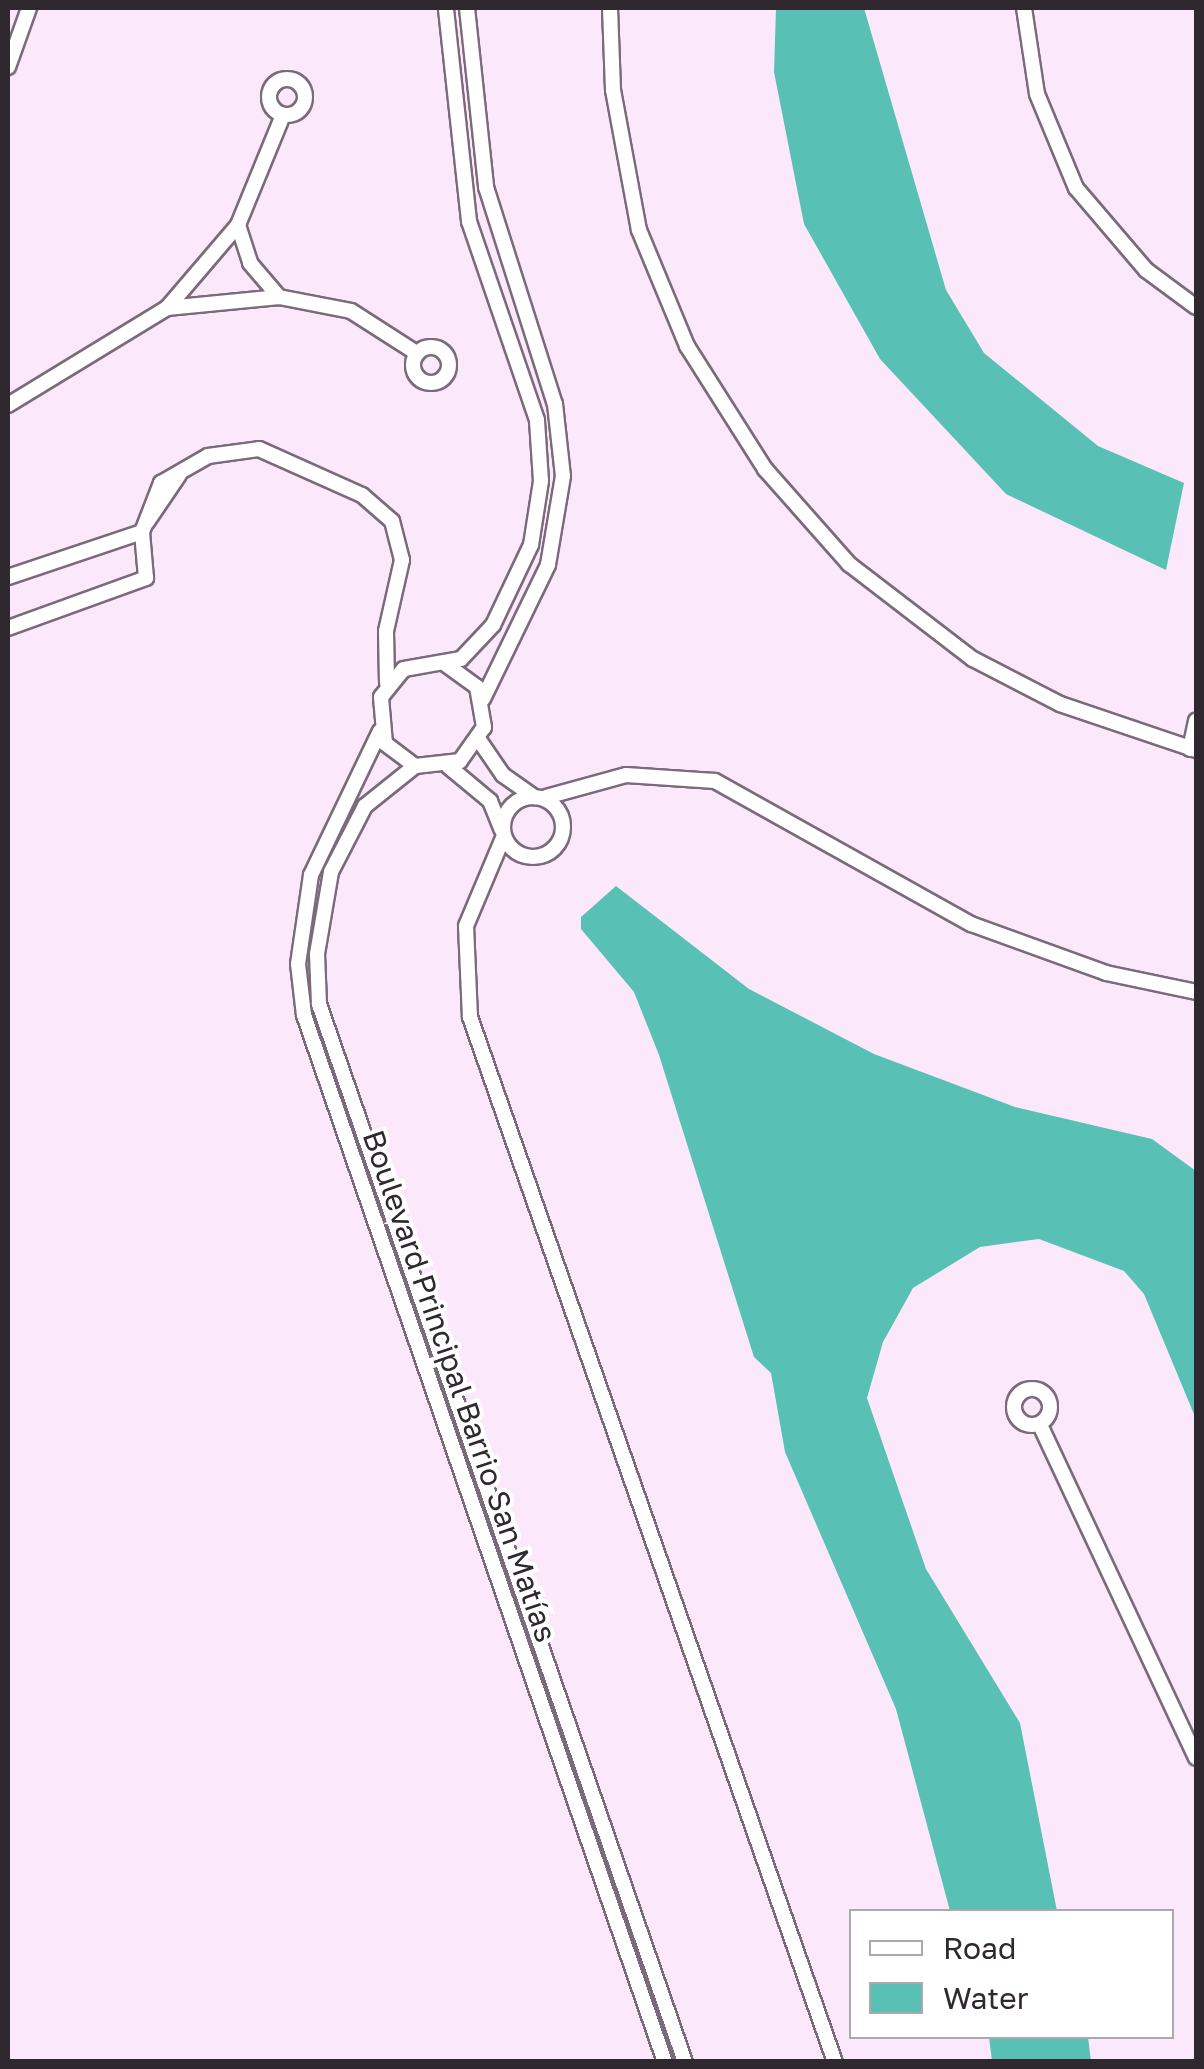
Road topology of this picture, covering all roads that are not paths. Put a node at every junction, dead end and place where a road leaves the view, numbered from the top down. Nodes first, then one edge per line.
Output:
1 (29, 8) edge
2 (446, 8) edge
3 (467, 8) edge
4 (610, 8) edge
5 (1024, 8) edge
6 (8, 67) edge
7 (282, 120) dead end
8 (238, 225) junction
9 (279, 298) junction
10 (1196, 307) edge
11 (167, 308) junction
12 (412, 350) dead end
13 (8, 405) edge
14 (145, 527) junction
15 (8, 577) edge
16 (8, 628) edge
17 (390, 655) junction
18 (444, 663) junction
19 (416, 664) junction
20 (386, 686) junction
21 (483, 700) junction
22 (1196, 721) edge
23 (380, 731) junction
24 (479, 740) junction
25 (1193, 749) edge
26 (414, 766) junction
27 (448, 766) junction
28 (586, 786) junction
29 (541, 797) junction
30 (563, 828) junction
31 (502, 834) junction
32 (528, 857) junction
33 (492, 868) junction
34 (1196, 992) edge
35 (1042, 1429) dead end
36 (1194, 1734) edge
37 (1196, 1758) edge
38 (665, 2062) edge
39 (685, 2062) edge
40 (835, 2062) edge

1 - 6 street
2 - 18 street
3 - 21 street
4 - 25 street
5 - 10 street
7 - 8 street
8 - 9 street
8 - 11 street
9 - 11 street
9 - 12 street
11 - 13 street
14 - 15 street
14 - 16 street
14 - 17 street
17 - 19 street
17 - 20 street
18 - 19 street
18 - 21 street
19 - 20 street
20 - 23 street
21 - 24 street
22 - 25 street
23 - 26 street
23 - 38 street, Boulevard Principal Barrio San Matías
24 - 27 street
24 - 29 street
26 - 27 street
26 - 39 street, Boulevard Principal Barrio San Matías
27 - 31 street
28 - 29 street
28 - 30 street
28 - 34 street
29 - 30 street
29 - 31 street
30 - 32 street
31 - 32 street
31 - 33 street
32 - 33 street
33 - 40 street
35 - 36 street
36 - 37 street

